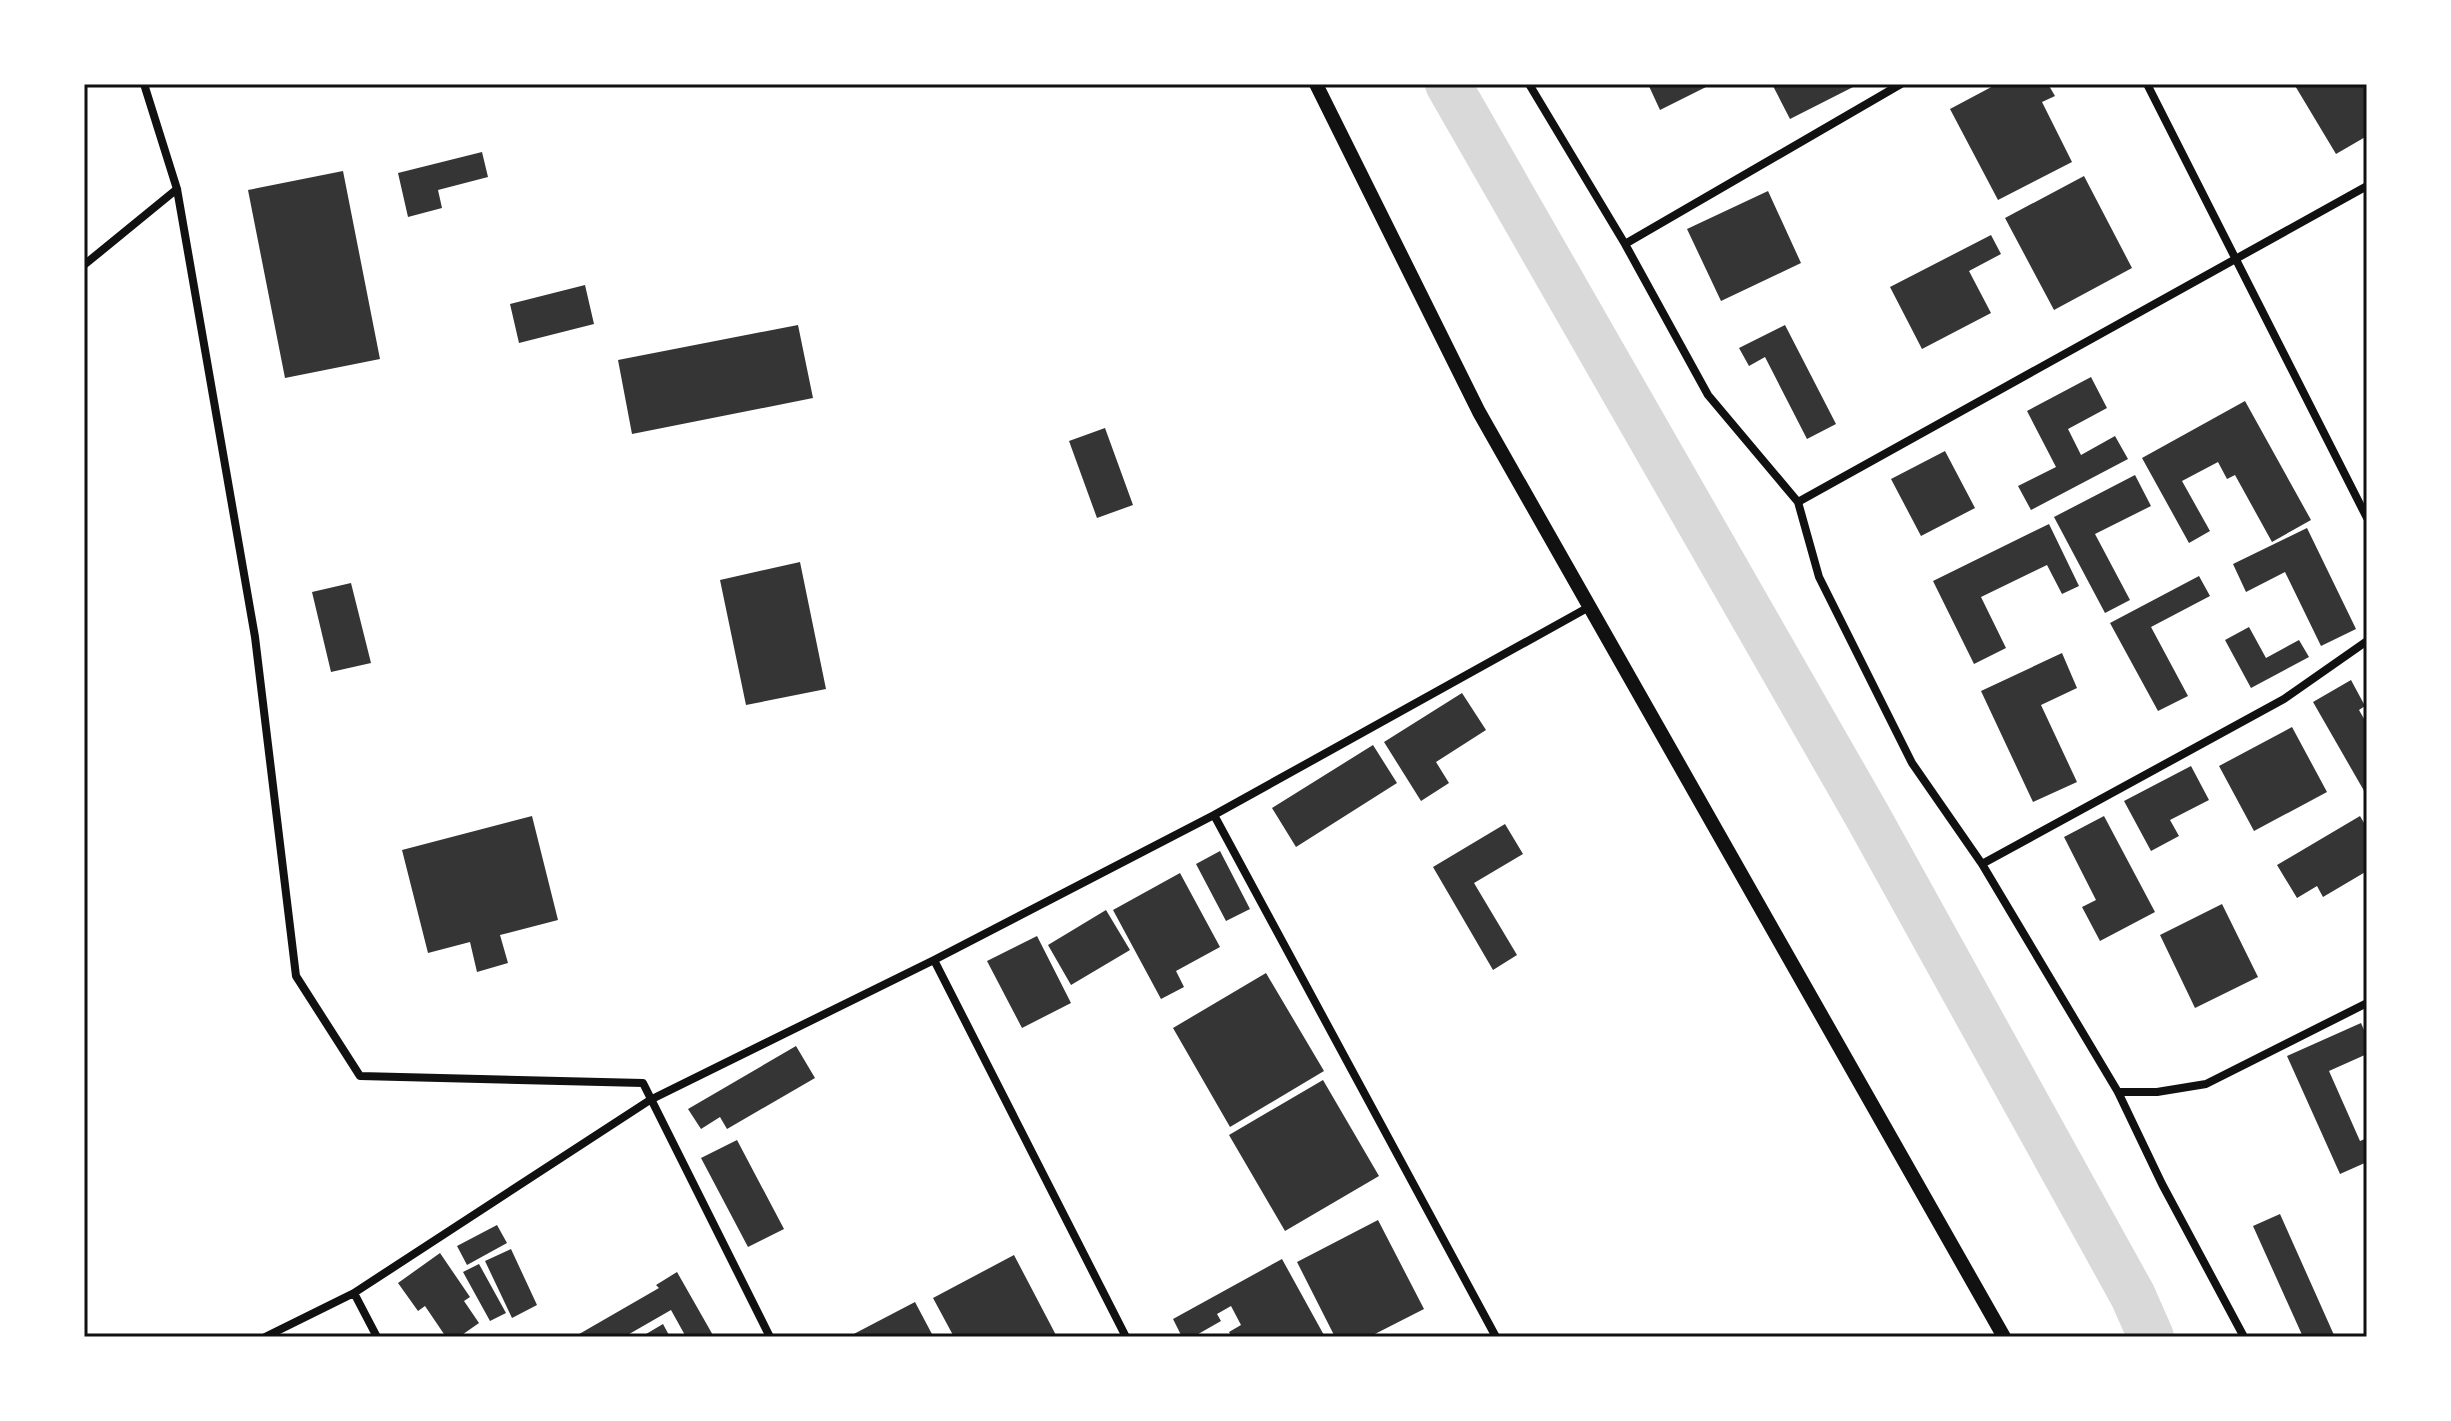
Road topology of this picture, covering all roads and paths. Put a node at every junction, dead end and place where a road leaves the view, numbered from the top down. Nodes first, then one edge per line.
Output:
1 (144, 84) edge
2 (1316, 84) edge
3 (1529, 84) edge
4 (1901, 84) edge
5 (2147, 84) edge
6 (2367, 186) edge
7 (177, 189) junction
8 (1625, 244) junction
9 (2235, 259) junction
10 (84, 265) edge
11 (1798, 502) junction
12 (2367, 518) edge
13 (1589, 607) junction
14 (2367, 641) edge
15 (1214, 815) junction
16 (1982, 864) junction
17 (934, 960) junction
18 (2367, 1003) edge
19 (2118, 1092) junction
20 (650, 1100) junction
21 (354, 1293) junction
22 (265, 1337) edge
23 (377, 1337) edge
24 (770, 1337) edge
25 (1126, 1337) edge
26 (1496, 1337) edge
27 (2004, 1337) edge
28 (2244, 1337) edge

1 - 7 street
2 - 13 street
3 - 8 street
4 - 8 street
5 - 9 street
6 - 9 street
7 - 10 street
7 - 20 street
8 - 11 street
9 - 11 street
9 - 12 street
11 - 16 street
13 - 15 street
13 - 27 street
14 - 16 street
15 - 17 street
15 - 26 street
16 - 19 street
17 - 20 street
17 - 25 street
18 - 19 street
19 - 28 street
20 - 21 street
20 - 24 street
21 - 22 street
21 - 23 street

